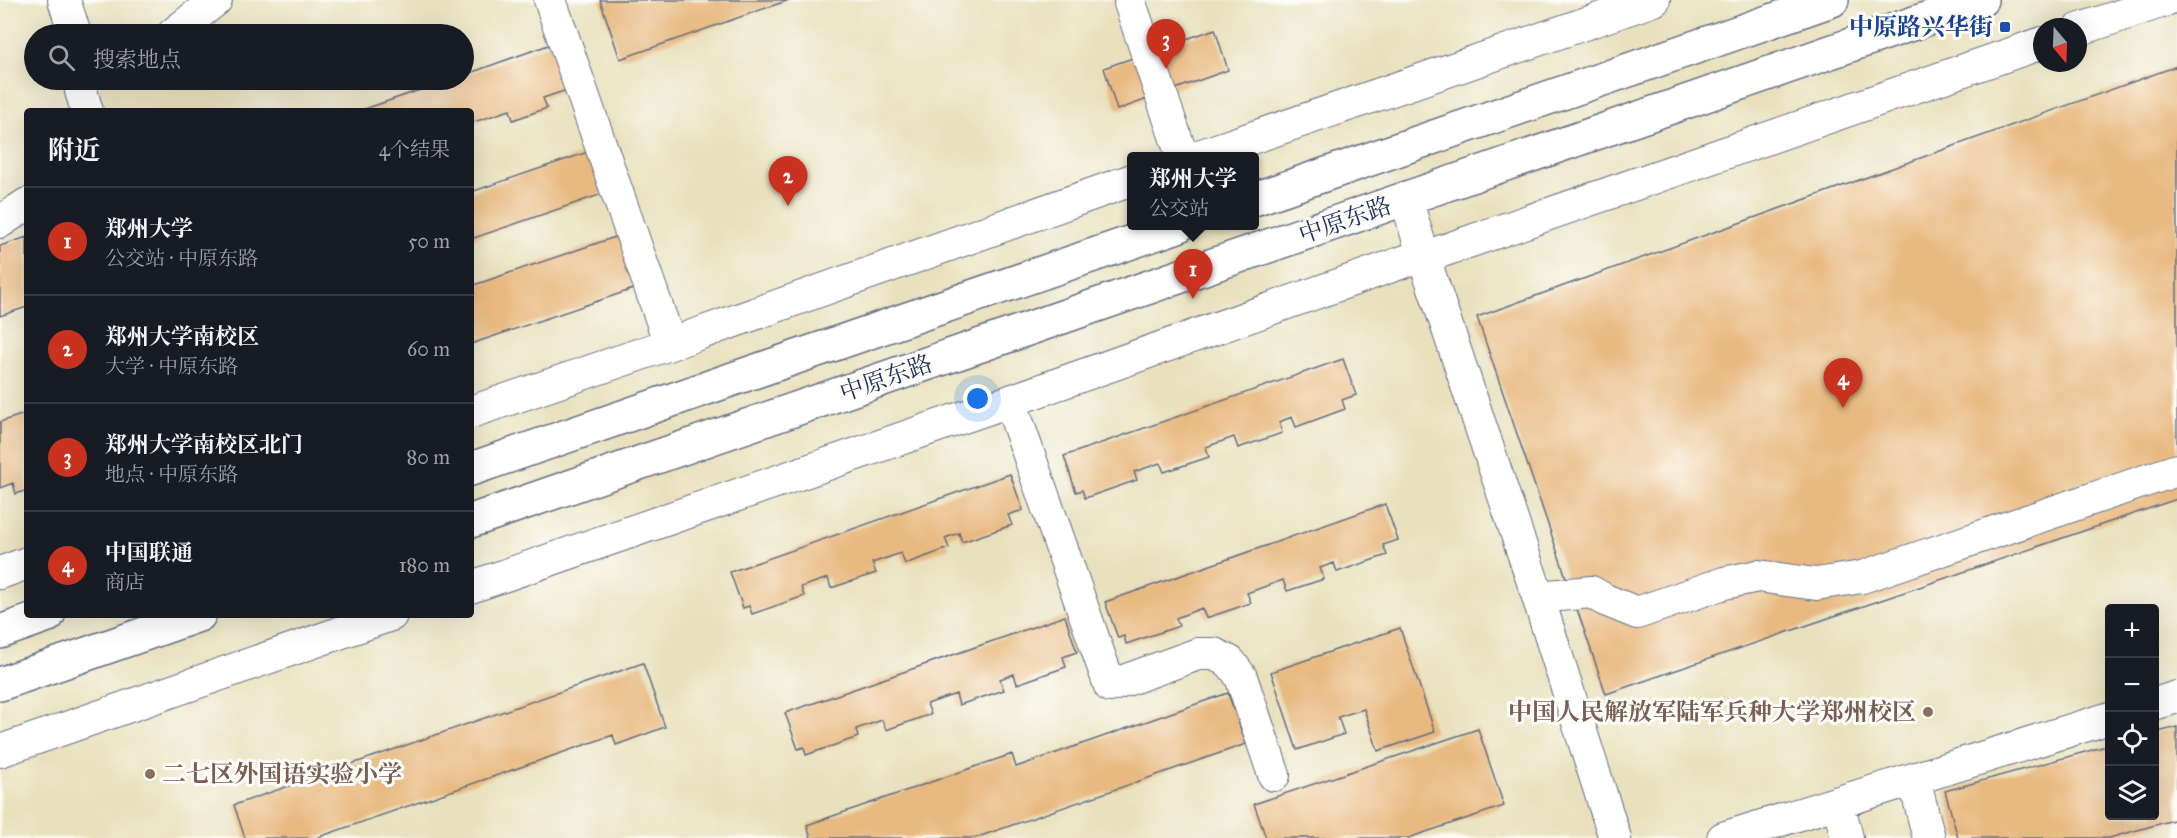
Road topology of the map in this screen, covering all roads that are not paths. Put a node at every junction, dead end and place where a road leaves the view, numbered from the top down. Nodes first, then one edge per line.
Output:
1 (64, 0) edge
2 (216, 0) edge
3 (550, 0) edge
4 (1654, 0) edge
5 (1832, 0) edge
6 (1981, 0) edge
7 (2166, 0) edge
8 (1128, 1) edge
9 (72, 24) edge
10 (186, 24) edge
11 (2087, 27) edge
12 (2033, 46) edge
13 (1181, 152) edge
14 (1211, 152) edge
15 (1127, 181) edge
16 (1259, 197) edge
17 (1406, 198) junction
18 (24, 206) edge
19 (0, 222) edge
20 (1164, 230) edge
21 (1423, 255) junction
22 (670, 344) junction
23 (1010, 401) junction
24 (474, 411) edge
25 (474, 468) edge
26 (2177, 470) edge
27 (474, 520) edge
28 (24, 564) edge
29 (0, 573) edge
30 (474, 586) edge
31 (1538, 597) junction
32 (40, 618) edge
33 (190, 618) edge
34 (382, 618) edge
35 (0, 632) edge
36 (0, 684) edge
37 (2177, 697) edge
38 (2159, 702) edge
39 (2105, 719) edge
40 (0, 750) edge
41 (1274, 775) dead end
42 (1914, 779) junction
43 (1838, 802) junction
44 (1615, 838) edge
45 (1723, 838) edge
46 (1847, 838) edge
47 (1929, 838) edge

1 - 9 street
2 - 10 street
3 - 22 street
4 - 14 street
5 - 16 main road, 中原东路
6 - 17 main road, 中原东路
7 - 11 street
8 - 13 street
12 - 21 street
15 - 22 street
17 - 21 street
17 - 27 main road, 中原东路
18 - 19 street
20 - 25 main road, 中原东路
21 - 23 street
21 - 31 street
22 - 24 street
23 - 30 street
23 - 41 street
26 - 31 street
28 - 29 street
31 - 44 street
32 - 35 main road
33 - 36 main road
34 - 40 street
37 - 38 street
39 - 42 street
42 - 43 street
42 - 47 street
43 - 45 street
43 - 46 street

